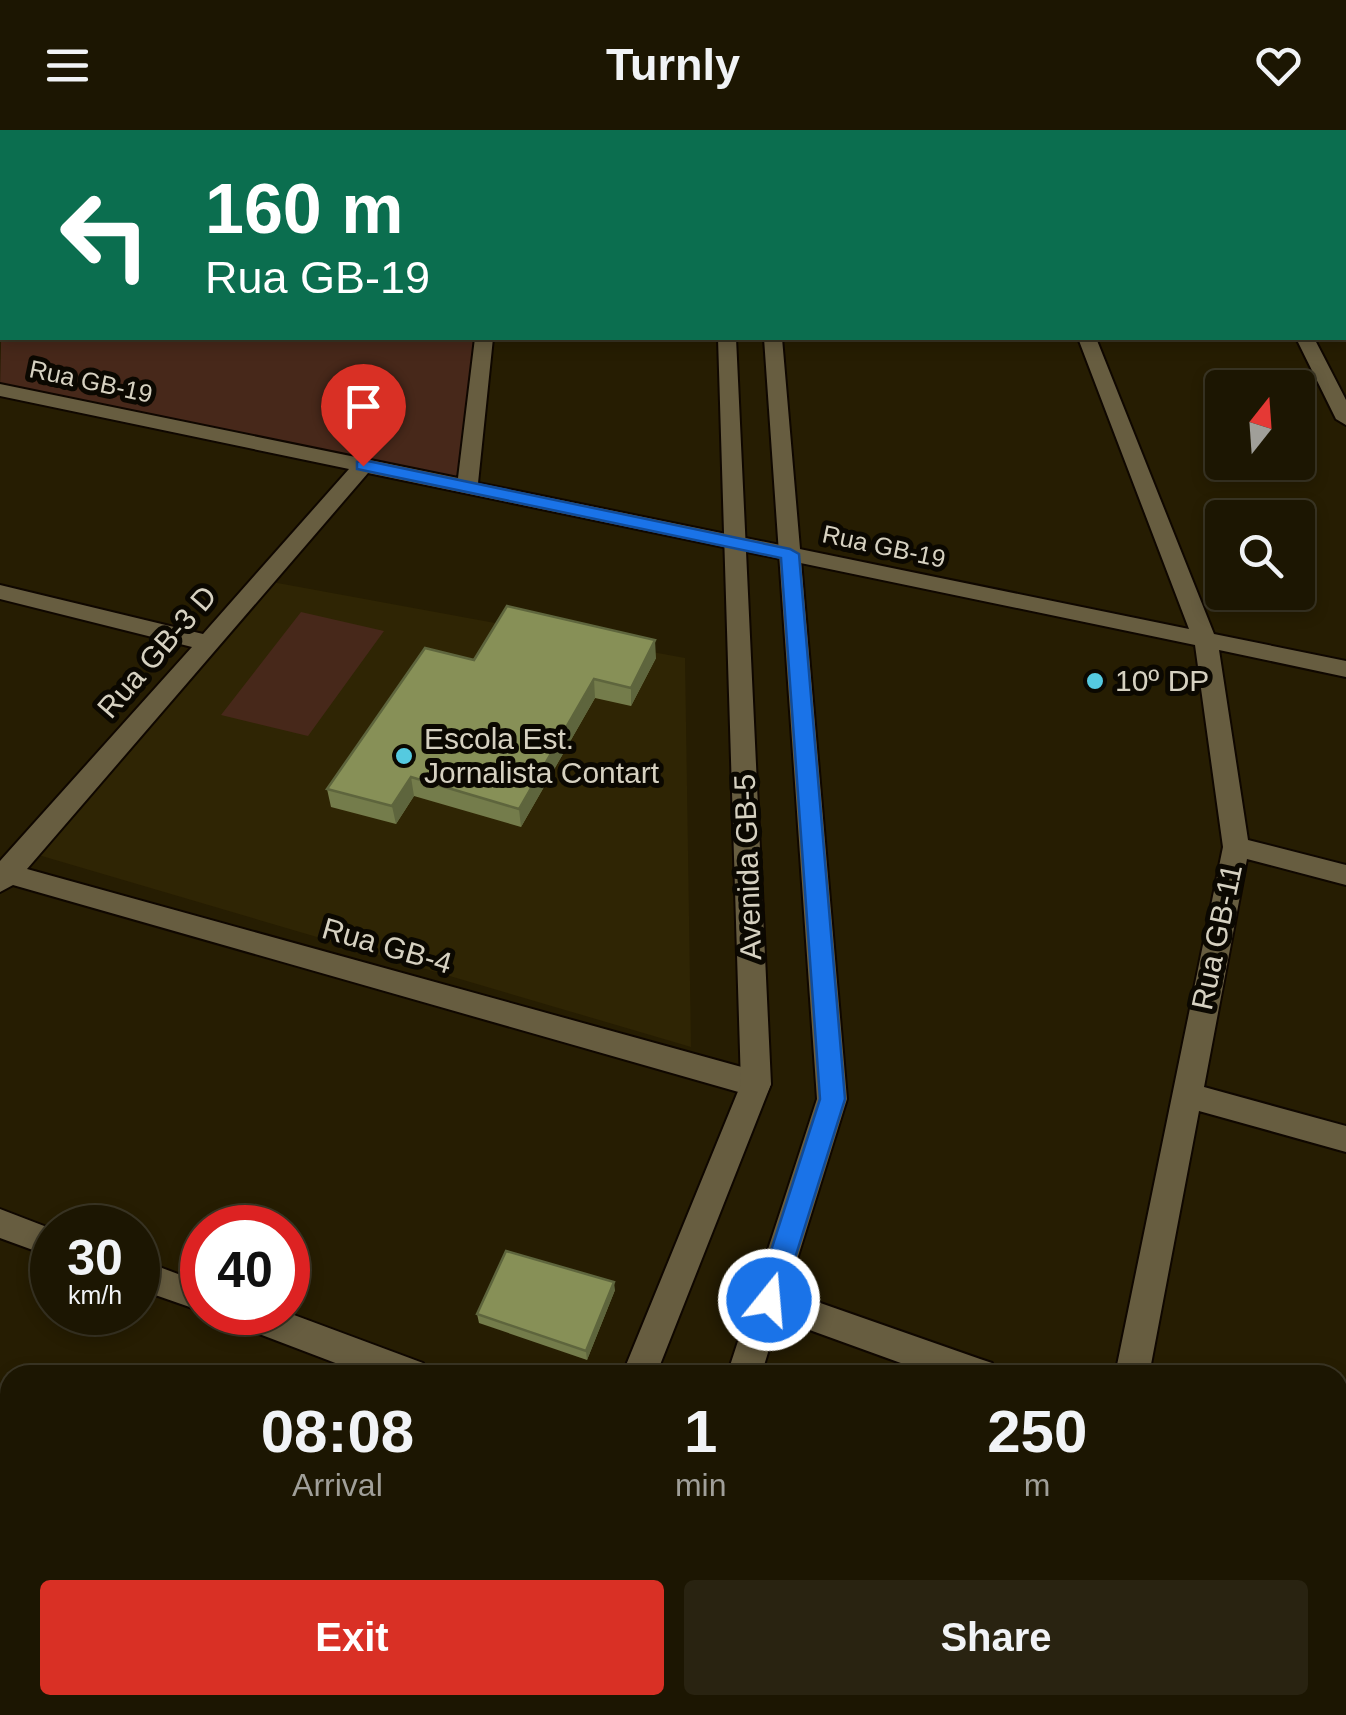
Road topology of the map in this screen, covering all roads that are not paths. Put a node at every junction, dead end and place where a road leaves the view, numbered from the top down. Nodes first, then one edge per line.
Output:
1 (484, 340) edge
2 (727, 340) edge
3 (773, 340) edge
4 (1088, 340) edge
5 (1306, 340) edge
6 (0, 390) edge
7 (1346, 419) edge
8 (363, 466) junction
9 (467, 487) junction
10 (736, 543) junction
11 (790, 554) junction
12 (0, 592) edge
13 (1206, 642) junction
14 (208, 643) junction
15 (1346, 669) edge
16 (1236, 847) junction
17 (1346, 875) edge
18 (2, 876) edge
19 (756, 1084) junction
20 (1185, 1094) junction
21 (1346, 1139) edge
22 (0, 1223) edge
23 (30, 1235) edge
24 (769, 1300) junction
25 (304, 1335) edge
26 (384, 1365) edge
27 (643, 1365) edge
28 (747, 1365) edge
29 (952, 1365) edge
30 (1134, 1365) edge

1 - 9 street
2 - 10 street, Avenida GB-5
3 - 11 street, Avenida GB-5
4 - 13 street, Rua GB-11
5 - 7 street
6 - 8 street, Rua GB-19
8 - 9 street, Rua GB-19
8 - 14 street, Rua GB-3 D
9 - 10 street, Rua GB-19
10 - 11 street, Rua GB-19
10 - 19 street, Avenida GB-5
11 - 13 street, Rua GB-19
11 - 24 street, Avenida GB-5
12 - 14 street
13 - 15 street, Rua GB-19
13 - 16 street, Rua GB-11
14 - 18 street, Rua GB-3 D
16 - 17 street
16 - 20 street, Rua GB-11
18 - 19 street, Rua GB-4
19 - 27 street, Avenida GB-5
20 - 21 street
20 - 30 street, Rua GB-11
22 - 23 street
24 - 28 street, Avenida GB-5
24 - 29 street
25 - 26 street

